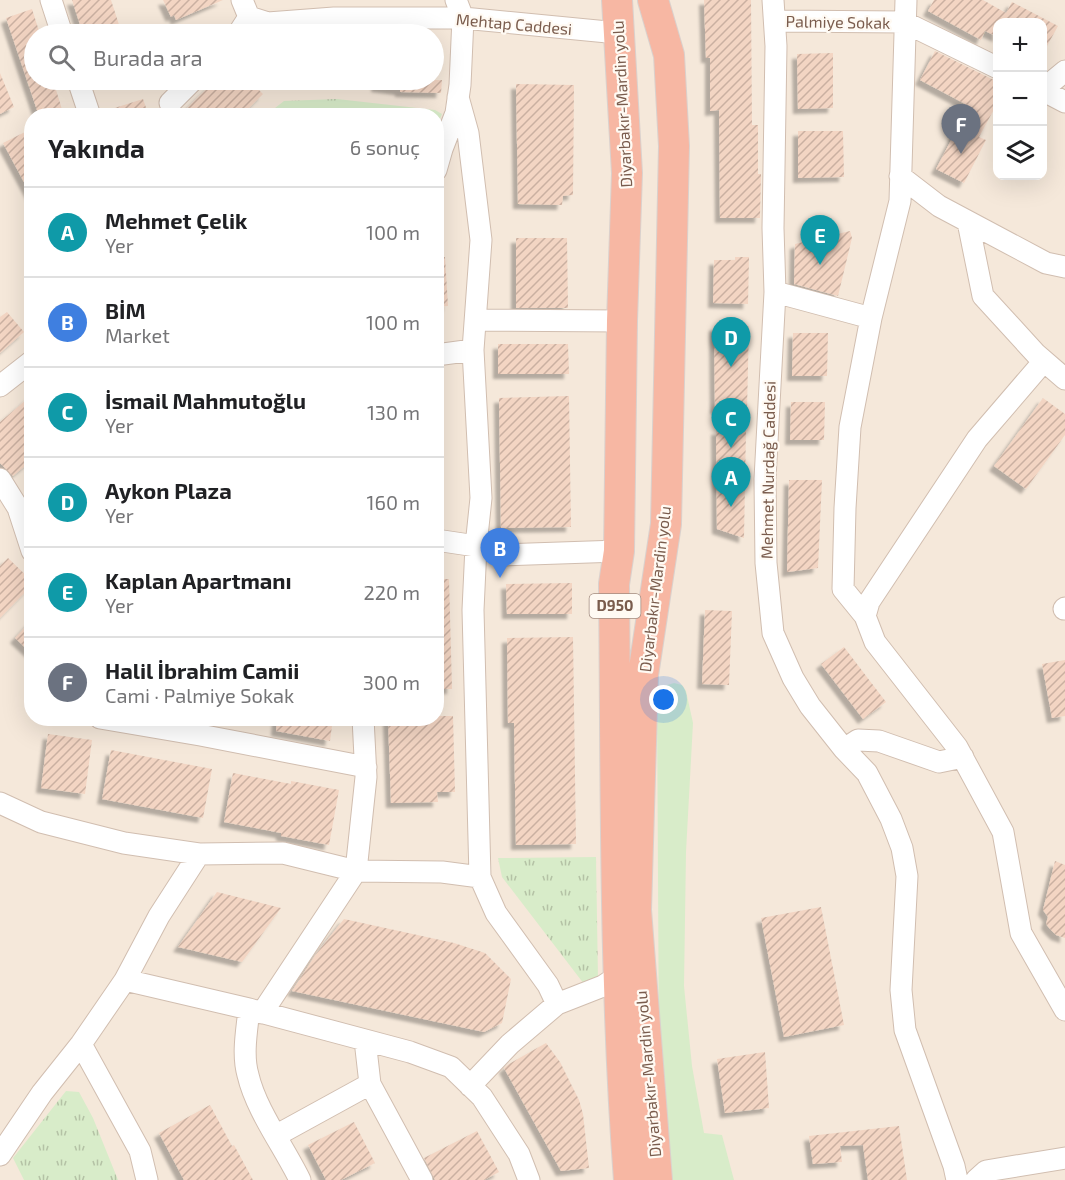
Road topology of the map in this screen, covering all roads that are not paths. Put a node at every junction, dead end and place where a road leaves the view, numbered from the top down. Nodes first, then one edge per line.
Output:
1 (51, 0) edge
2 (596, 0) edge
3 (617, 0) edge
4 (653, 0) edge
5 (668, 0) edge
6 (773, 0) edge
7 (906, 0) edge
8 (459, 9) edge
9 (243, 17) edge
10 (775, 21) junction
11 (904, 22) junction
12 (59, 24) edge
13 (618, 33) junction
14 (669, 55) junction
15 (993, 66) edge
16 (1065, 71) edge
17 (1047, 86) edge
18 (81, 90) edge
19 (183, 90) edge
20 (1047, 93) edge
21 (458, 97) junction
22 (1065, 102) edge
23 (170, 103) dead end
24 (87, 108) edge
25 (444, 143) edge
26 (900, 176) junction
27 (968, 222) junction
28 (1065, 267) edge
29 (775, 292) junction
30 (871, 318) junction
31 (476, 320) junction
32 (622, 321) junction
33 (473, 350) junction
34 (444, 354) edge
35 (1044, 361) junction
36 (24, 367) edge
37 (1065, 379) edge
38 (0, 386) edge
39 (0, 479) edge
40 (24, 526) edge
41 (444, 541) edge
42 (476, 546) junction
43 (619, 551) junction
44 (865, 616) junction
45 (147, 726) edge
46 (363, 726) edge
47 (844, 749) junction
48 (963, 757) junction
49 (366, 767) junction
50 (0, 802) edge
51 (199, 854) junction
52 (356, 871) junction
53 (480, 877) junction
54 (618, 976) junction
55 (125, 980) junction
56 (556, 1004) junction
57 (1065, 1010) edge
58 (255, 1011) junction
59 (365, 1040) junction
60 (81, 1044) junction
61 (370, 1084) junction
62 (470, 1086) junction
63 (277, 1135) junction
64 (0, 1155) edge
65 (1065, 1158) edge
66 (147, 1180) edge
67 (300, 1180) edge
68 (422, 1180) edge
69 (528, 1180) edge
70 (628, 1180) edge
71 (657, 1180) edge
72 (957, 1180) edge
73 (976, 1180) edge

1 - 12 street
2 - 13 highway
3 - 13 highway, Diyarbakır-Mardin yolu
4 - 14 highway, Diyarbakır-Mardin yolu
5 - 14 highway, D950
6 - 10 street, Mehmet Nurdağ Caddesi
7 - 11 street
8 - 9 street, Mehtap Caddesi
8 - 13 street, Mehtap Caddesi
8 - 21 street
10 - 11 street, Palmiye Sokak
10 - 29 street, Mehmet Nurdağ Caddesi
11 - 15 street, Palmiye Sokak
11 - 26 street
13 - 32 highway, Diyarbakır-Mardin yolu / D950
14 - 71 highway, Diyarbakır-Mardin yolu / D950
16 - 17 street
18 - 24 street
19 - 23 street
20 - 22 street
21 - 25 street
21 - 31 street
26 - 27 street
26 - 30 street
27 - 28 street
27 - 35 street
29 - 30 street
29 - 47 street, Mehmet Nurdağ Caddesi
30 - 44 street
31 - 32 street
31 - 33 street
32 - 43 highway, Diyarbakır-Mardin yolu / D950
33 - 34 street
33 - 42 street
35 - 37 street
35 - 44 street
36 - 38 street
39 - 40 street
41 - 42 street
42 - 43 street
42 - 53 street
43 - 54 highway, Diyarbakır-Mardin yolu / D950
44 - 48 street
45 - 49 street
46 - 49 street
47 - 48 street
47 - 72 street, Mehmet Nurdağ Caddesi
48 - 57 street
49 - 52 street
50 - 51 street
51 - 52 street
51 - 55 street
52 - 53 street
52 - 58 street
53 - 56 street
54 - 56 street
54 - 70 highway, Diyarbakır-Mardin yolu / D950
55 - 58 street
55 - 60 street
56 - 62 street
58 - 59 street
58 - 63 street
59 - 61 street
59 - 62 street
60 - 64 street
60 - 66 street
61 - 63 street
61 - 68 street
62 - 69 street
63 - 67 street
65 - 73 street

